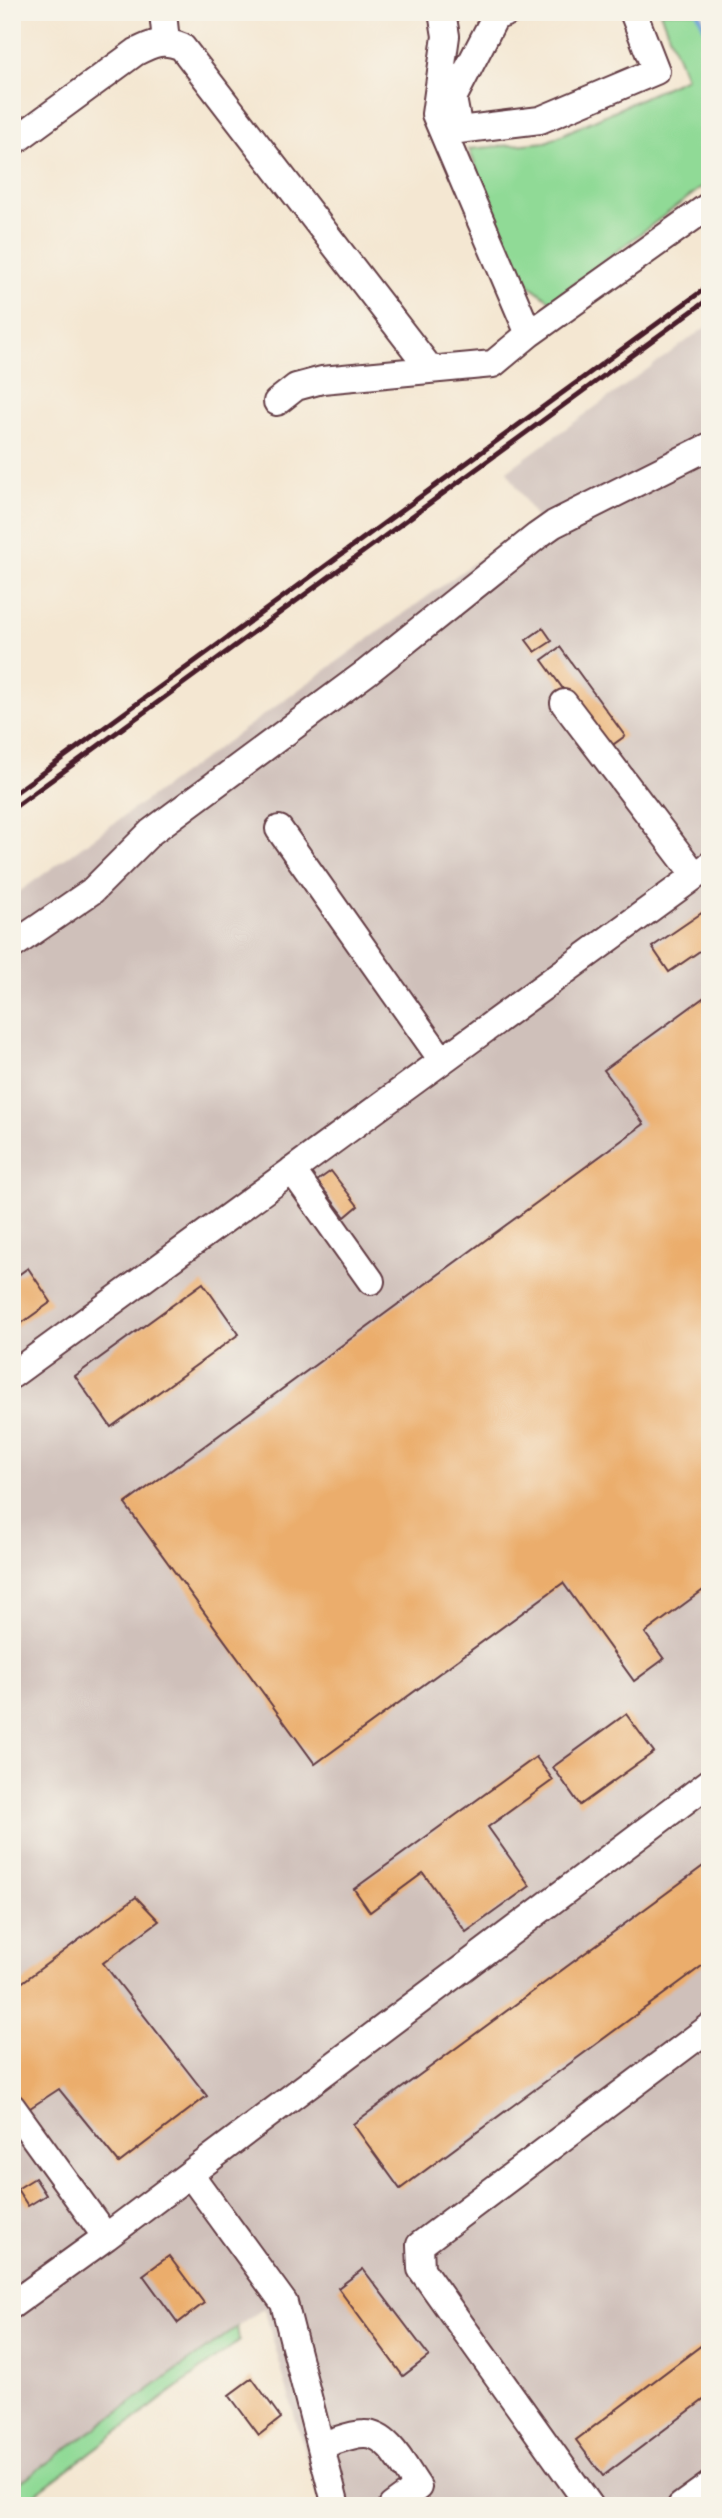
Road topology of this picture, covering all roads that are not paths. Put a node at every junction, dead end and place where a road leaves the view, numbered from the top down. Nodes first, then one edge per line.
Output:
1 (163, 12) edge
2 (442, 12) edge
3 (508, 12) edge
4 (633, 12) edge
5 (166, 42) junction
6 (457, 119) junction
7 (12, 143) edge
8 (449, 148) junction
9 (710, 205) edge
10 (528, 334) junction
11 (431, 370) junction
12 (277, 402) dead end
13 (706, 446) edge
14 (564, 703) dead end
15 (279, 829) dead end
16 (702, 870) edge
17 (12, 946) edge
18 (442, 1060) junction
19 (292, 1170) junction
20 (371, 1281) dead end
21 (12, 1375) edge
22 (710, 1782) edge
23 (710, 2027) edge
24 (12, 2107) edge
25 (190, 2174) junction
26 (106, 2238) junction
27 (12, 2305) edge
28 (321, 2445) junction
29 (710, 2485) edge
30 (424, 2496) edge
31 (336, 2506) edge
32 (392, 2506) edge
33 (590, 2506) edge
34 (681, 2506) edge

1 - 5 street
2 - 8 street
3 - 6 street
4 - 6 street
5 - 7 street
5 - 11 street
6 - 8 street
8 - 10 street
9 - 10 street
10 - 11 street
11 - 12 street
13 - 17 street
14 - 16 street
15 - 18 street
16 - 18 street
18 - 19 street
19 - 20 street
19 - 21 street
22 - 25 street
23 - 33 street
24 - 26 street
25 - 26 street
25 - 28 street
26 - 27 street
28 - 30 street
28 - 31 street
29 - 34 street
30 - 32 street

